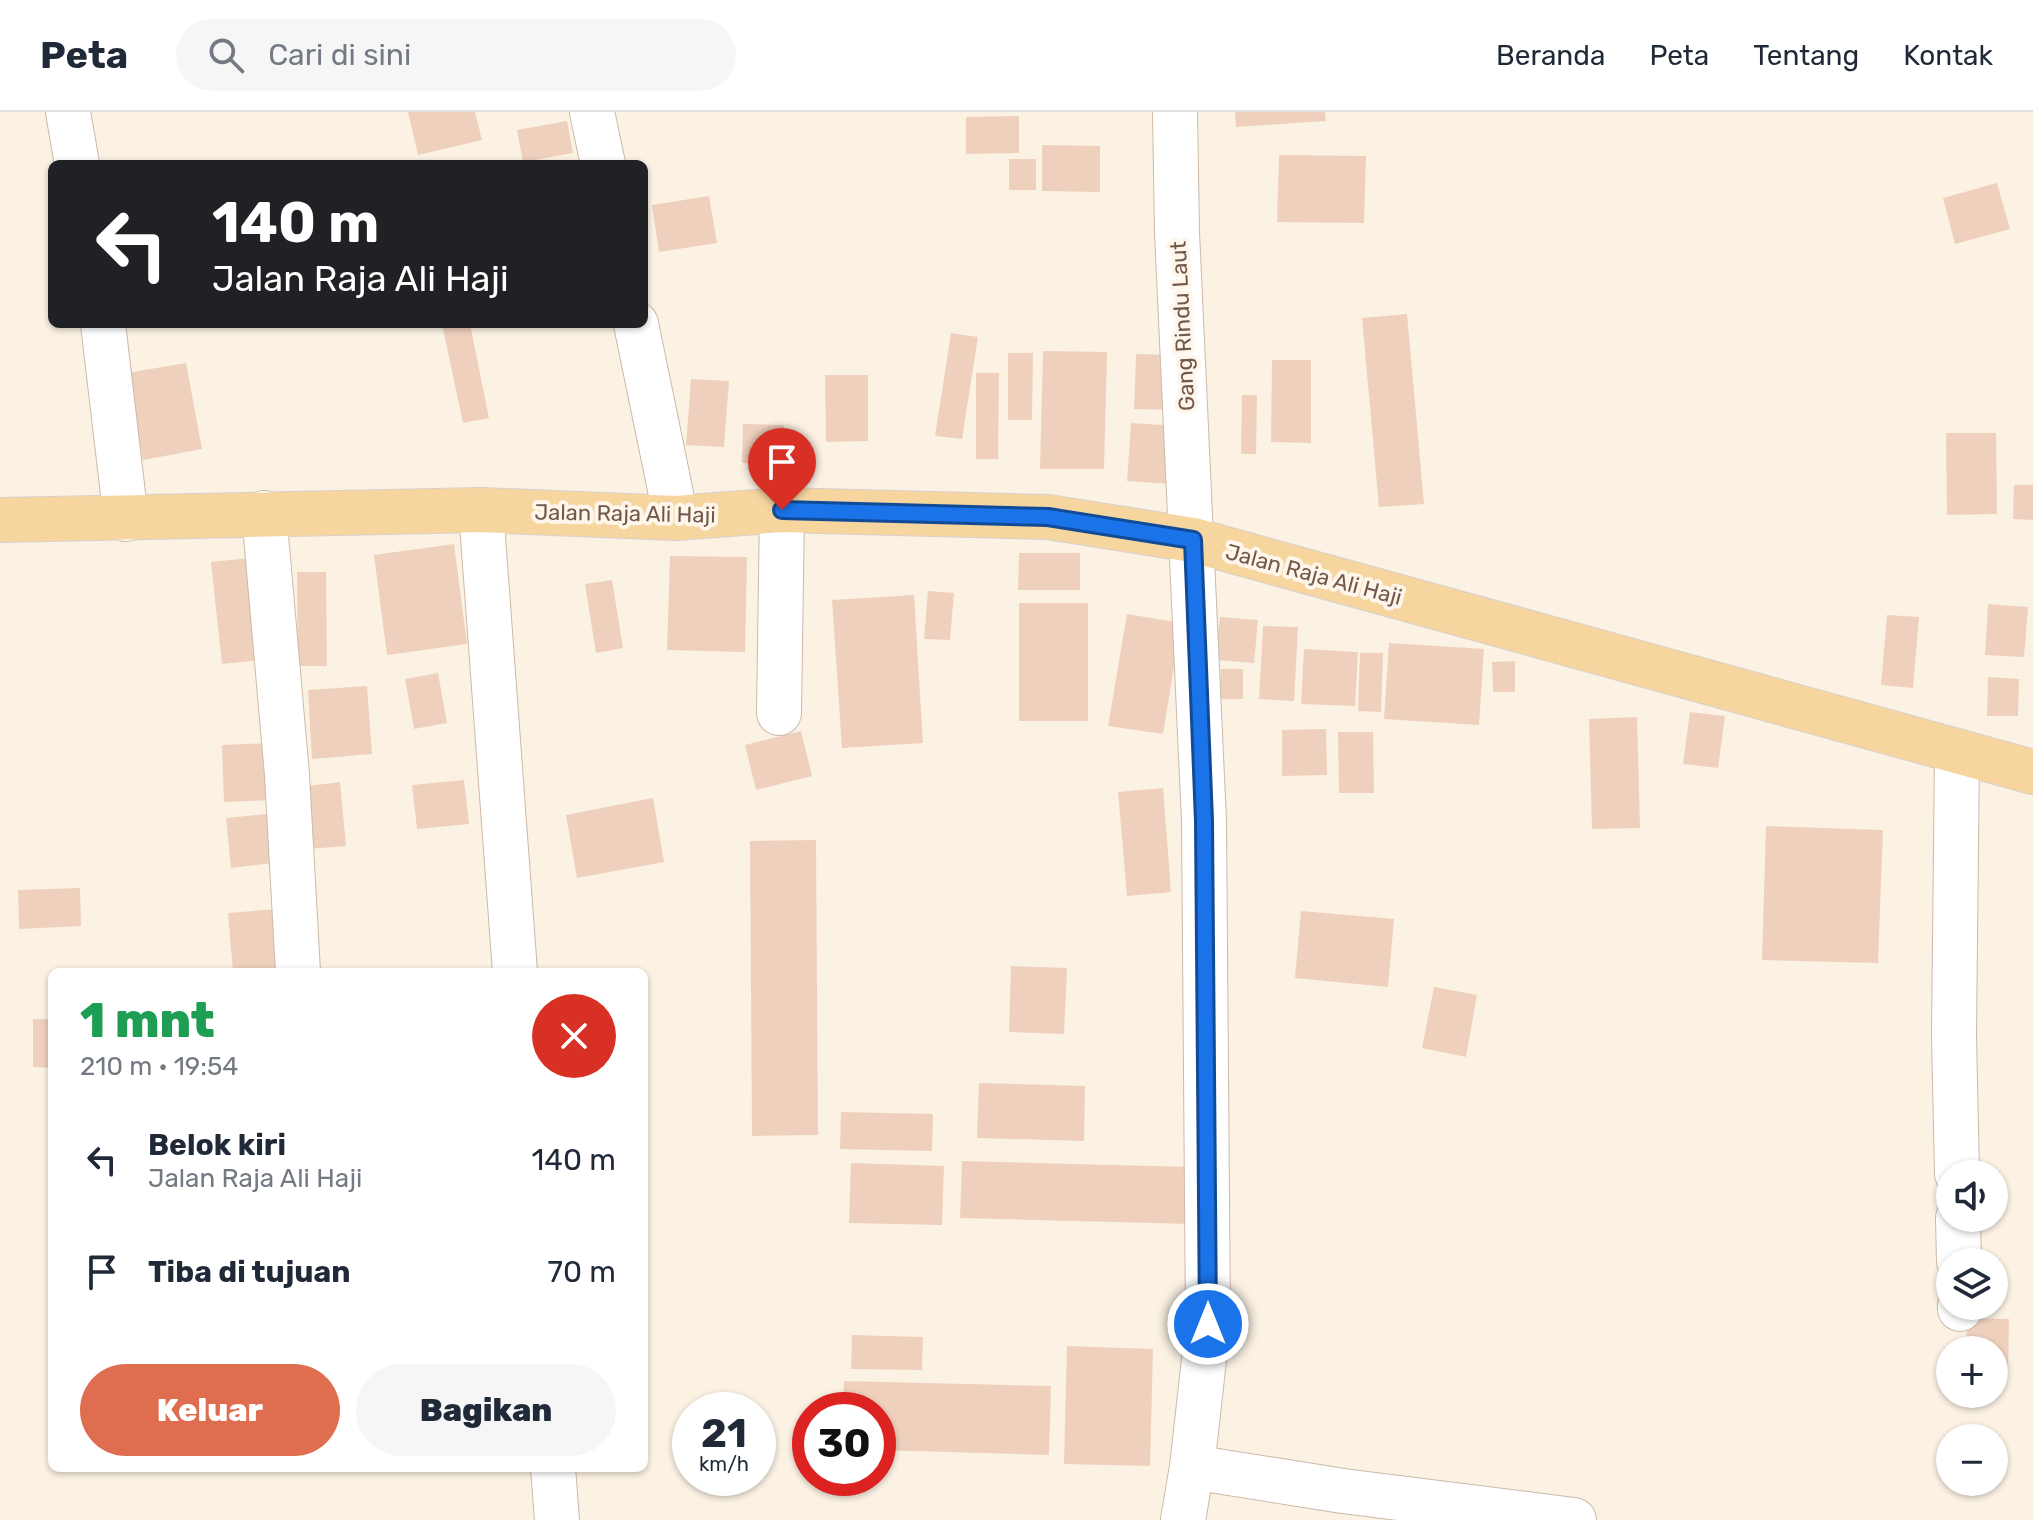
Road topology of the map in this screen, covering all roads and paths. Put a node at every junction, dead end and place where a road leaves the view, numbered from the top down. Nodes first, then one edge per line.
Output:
1 (68, 112) edge
2 (592, 112) edge
3 (1175, 112) edge
4 (76, 160) edge
5 (602, 160) edge
6 (103, 328) edge
7 (637, 328) edge
8 (481, 510) junction
9 (782, 510) junction
10 (264, 513) junction
11 (676, 518) junction
12 (126, 519) junction
13 (0, 520) edge
14 (1193, 540) junction
15 (779, 713) dead end
16 (1957, 751) junction
17 (2033, 772) edge
18 (298, 968) edge
19 (515, 968) edge
20 (1957, 1160) edge
21 (1192, 1467) junction
22 (553, 1472) edge
23 (1342, 1505) edge
24 (557, 1520) edge
25 (1183, 1520) edge
26 (1574, 1520) edge

1 - 4 street
2 - 5 street
3 - 14 street, Gang Rindu Laut
6 - 12 street
7 - 11 street
8 - 10 main road, Jalan Raja Ali Haji
8 - 11 main road, Jalan Raja Ali Haji
8 - 19 street
9 - 11 main road, Jalan Raja Ali Haji
9 - 14 main road, Jalan Raja Ali Haji
9 - 15 street
10 - 12 main road, Jalan Raja Ali Haji
10 - 18 street
12 - 13 main road, Jalan Raja Ali Haji
14 - 16 main road, Jalan Raja Ali Haji
14 - 21 street, Gang Rindu Laut
16 - 17 main road, Jalan Raja Ali Haji
16 - 20 street
21 - 23 street
21 - 25 street, Gang Rindu Laut
22 - 24 street
23 - 26 street

